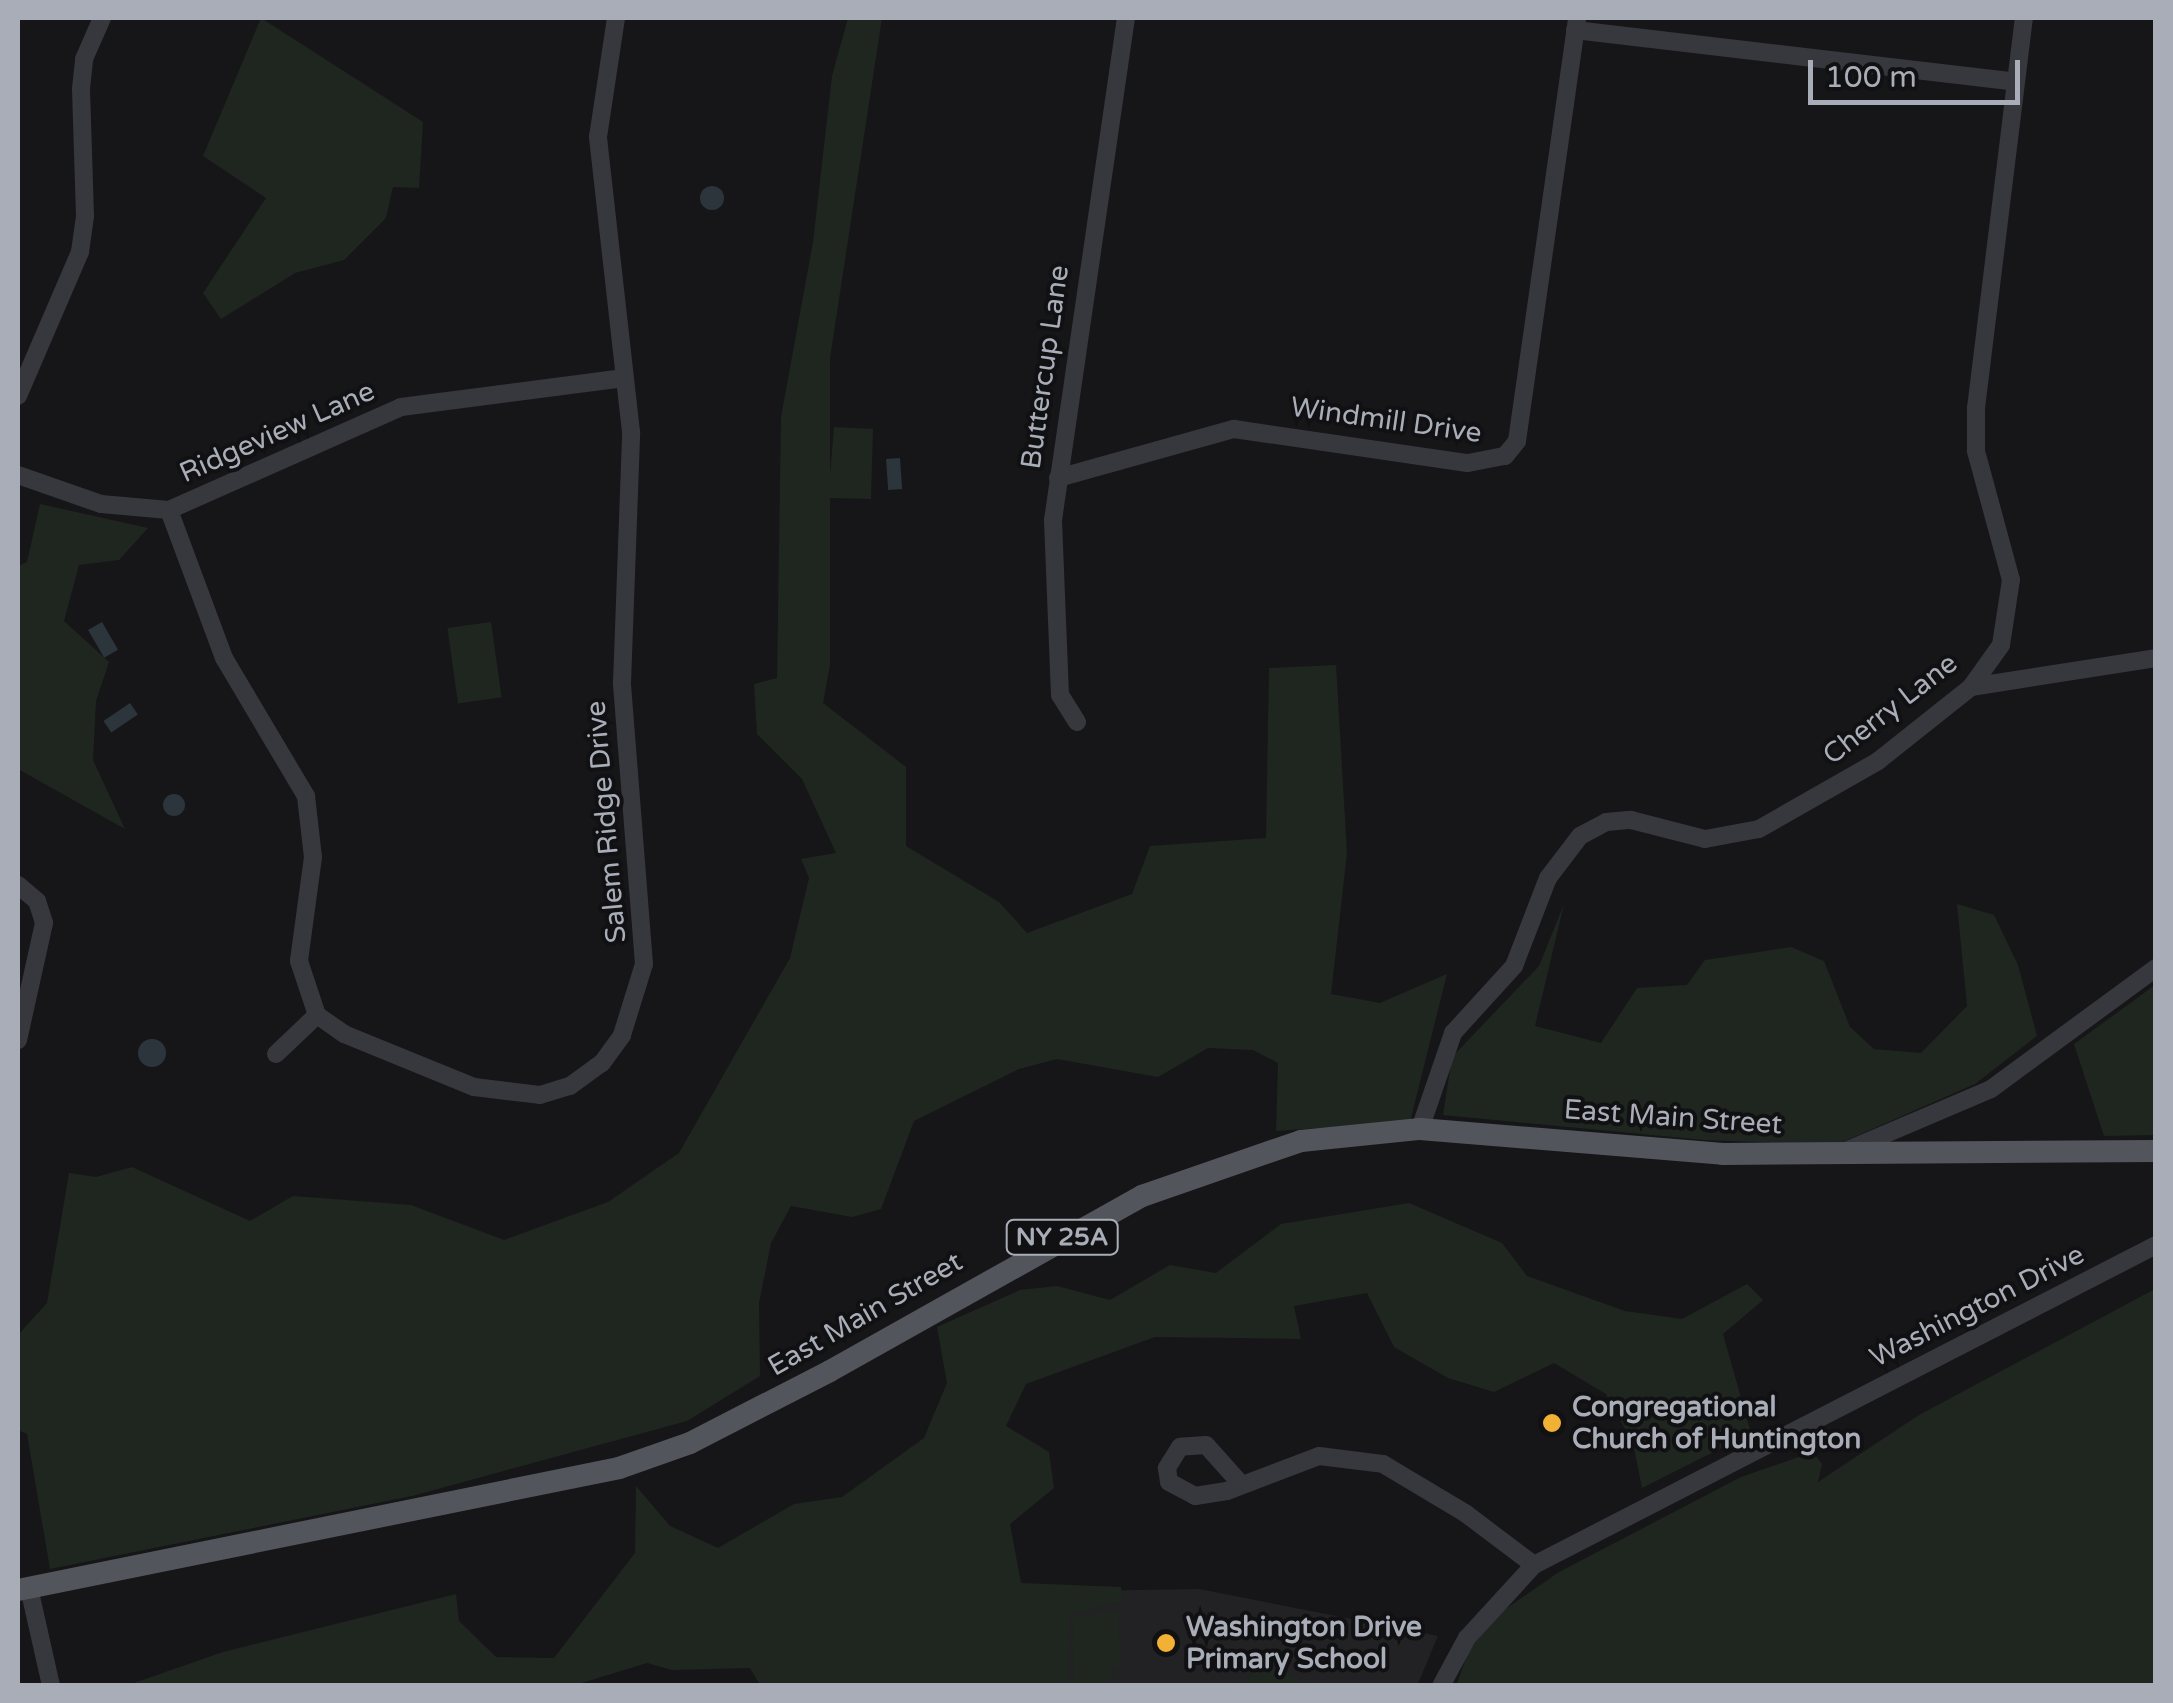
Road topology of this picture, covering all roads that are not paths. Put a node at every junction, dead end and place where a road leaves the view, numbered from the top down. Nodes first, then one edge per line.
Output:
1 (102, 18) edge
2 (616, 18) edge
3 (1126, 18) edge
4 (2024, 18) edge
5 (1576, 24) edge
6 (2016, 82) junction
7 (624, 378) junction
8 (18, 396) edge
9 (18, 475) edge
10 (1058, 478) junction
11 (169, 510) junction
12 (2156, 658) edge
13 (1970, 687) junction
14 (1077, 722) dead end
15 (18, 886) edge
16 (2156, 968) edge
17 (317, 1015) junction
18 (18, 1040) edge
19 (276, 1054) dead end
20 (1420, 1129) junction
21 (2156, 1151) edge
22 (1836, 1154) junction
23 (2156, 1245) edge
24 (1241, 1484) dead end
25 (1534, 1565) junction
26 (23, 1589) edge
27 (51, 1686) edge
28 (1441, 1686) edge

1 - 8 street
2 - 7 street, Salem Ridge Drive
3 - 10 street, Buttercup Lane
4 - 6 street, Cherry Lane
5 - 6 street
5 - 10 street, Windmill Drive
6 - 13 street, Cherry Lane
7 - 11 street, Ridgeview Lane
7 - 17 street, Salem Ridge Drive
9 - 11 street, Ridgeview Lane
10 - 14 street, Buttercup Lane
11 - 17 street
12 - 13 street
13 - 20 street, Cherry Lane
15 - 18 street
16 - 22 street
17 - 19 street
20 - 22 main road, East Main Street / NY 25A
20 - 26 main road, East Main Street / NY 25A
21 - 22 main road, East Main Street / NY 25A
23 - 25 street, Washington Drive
24 - 25 street
25 - 28 street, Washington Drive
26 - 27 street

